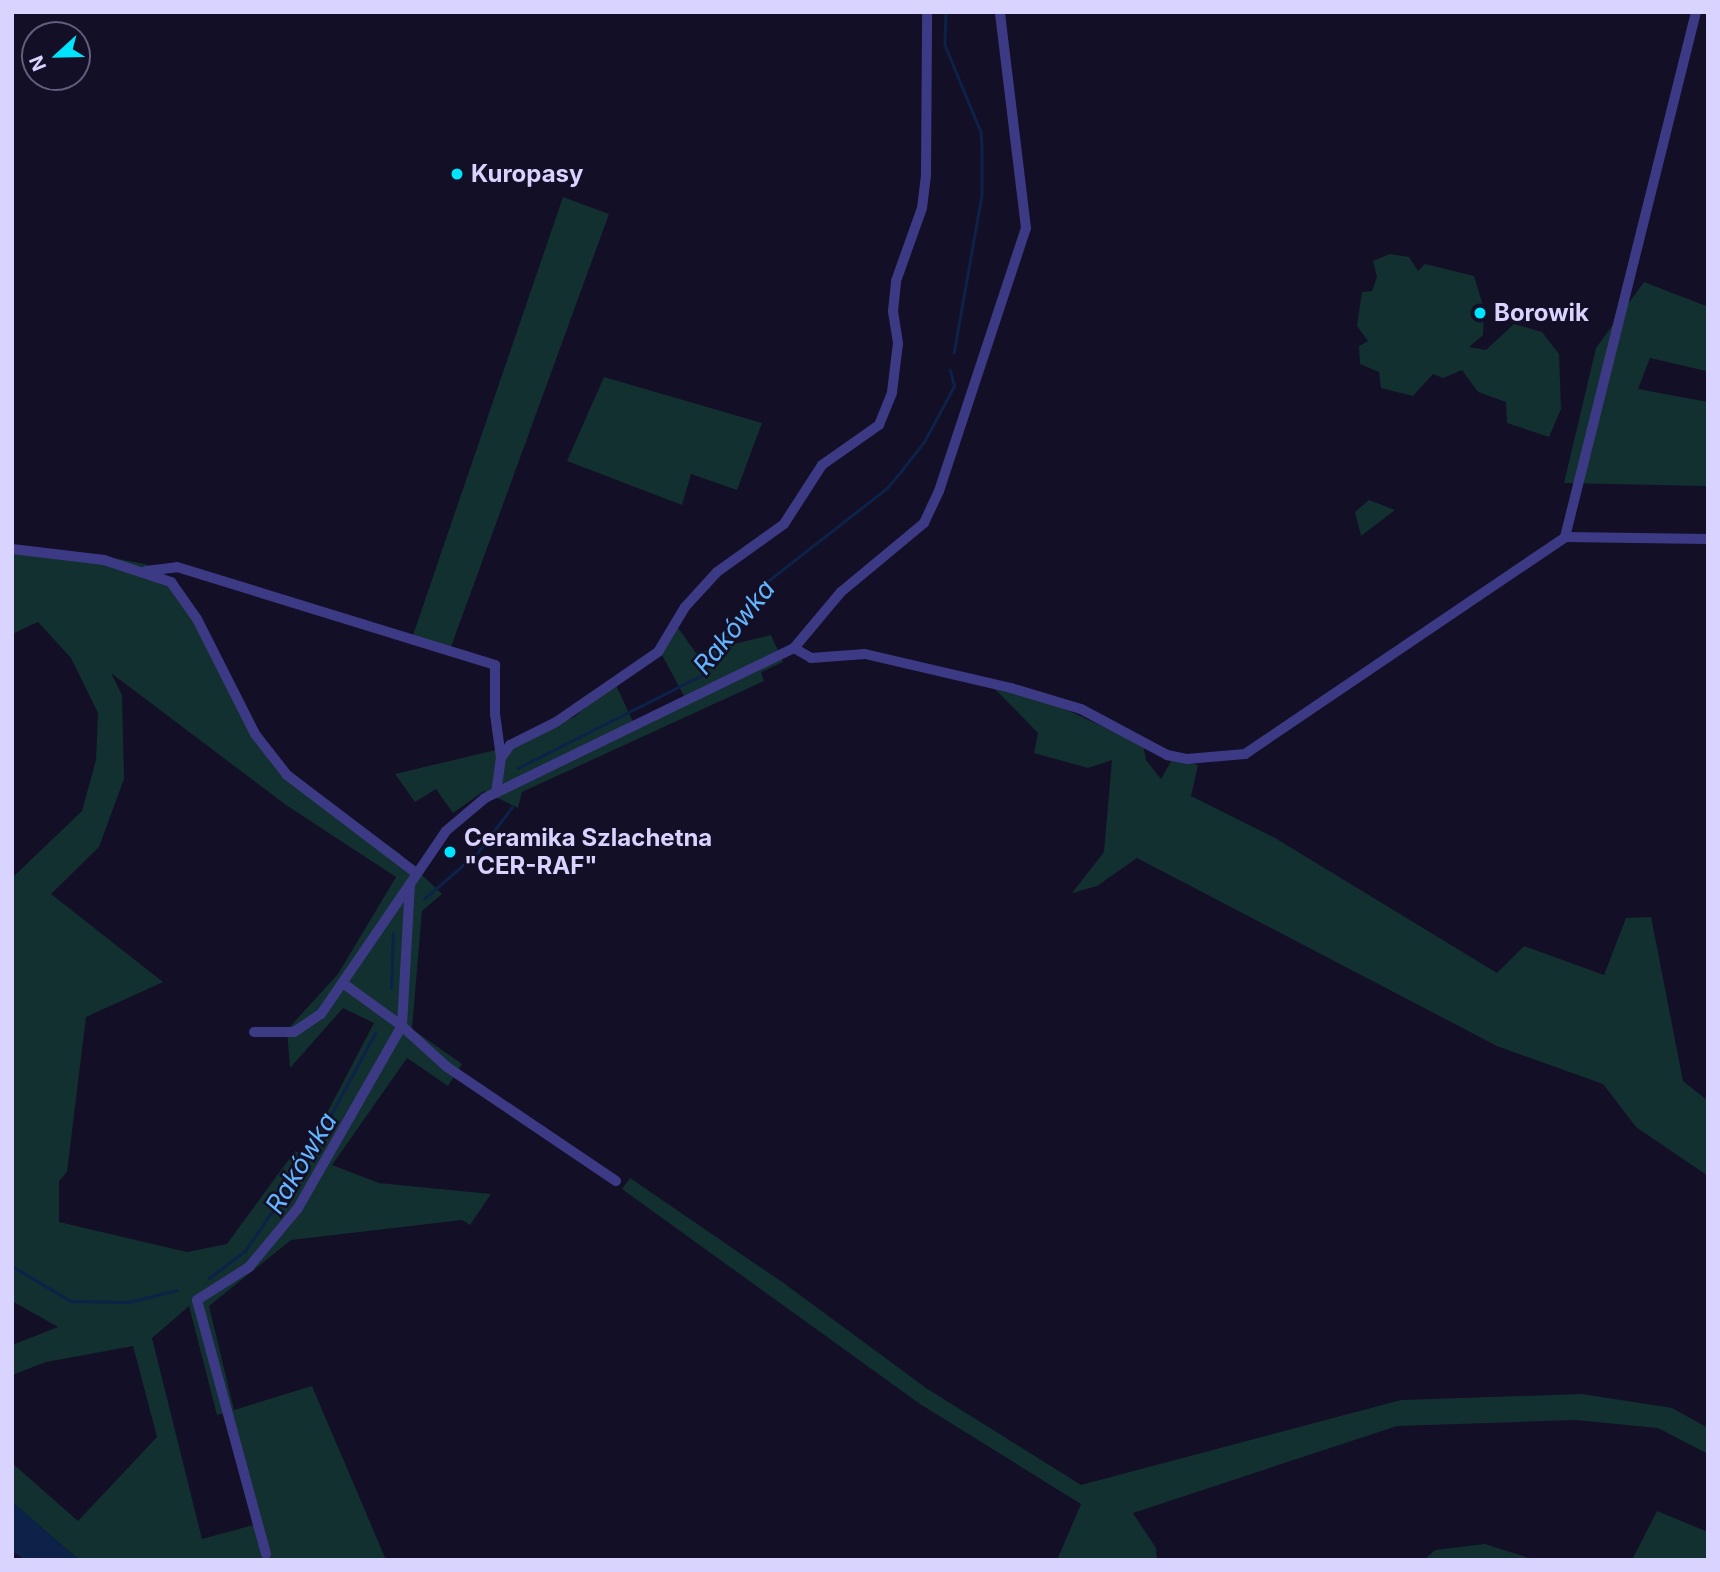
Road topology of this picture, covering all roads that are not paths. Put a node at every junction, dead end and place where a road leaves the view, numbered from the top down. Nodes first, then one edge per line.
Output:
1 (927, 12) edge
2 (1000, 12) edge
3 (1696, 12) edge
4 (1565, 537) junction
5 (1708, 539) edge
6 (12, 549) edge
7 (146, 570) junction
8 (794, 648) junction
9 (499, 731) junction
10 (522, 735) junction
11 (501, 758) junction
12 (496, 793) junction
13 (416, 873) junction
14 (410, 884) junction
15 (344, 985) junction
16 (402, 1026) junction
17 (254, 1032) dead end
18 (616, 1181) dead end
19 (266, 1554) dead end

1 - 10 street
2 - 8 street
3 - 4 street
4 - 5 street
4 - 8 street
6 - 7 street
7 - 9 street
7 - 13 street
8 - 12 street
9 - 10 street
9 - 11 street
10 - 11 street
11 - 12 street
12 - 13 street
13 - 14 street
14 - 15 street
14 - 16 street
15 - 16 street
15 - 17 street
16 - 18 street
16 - 19 street

